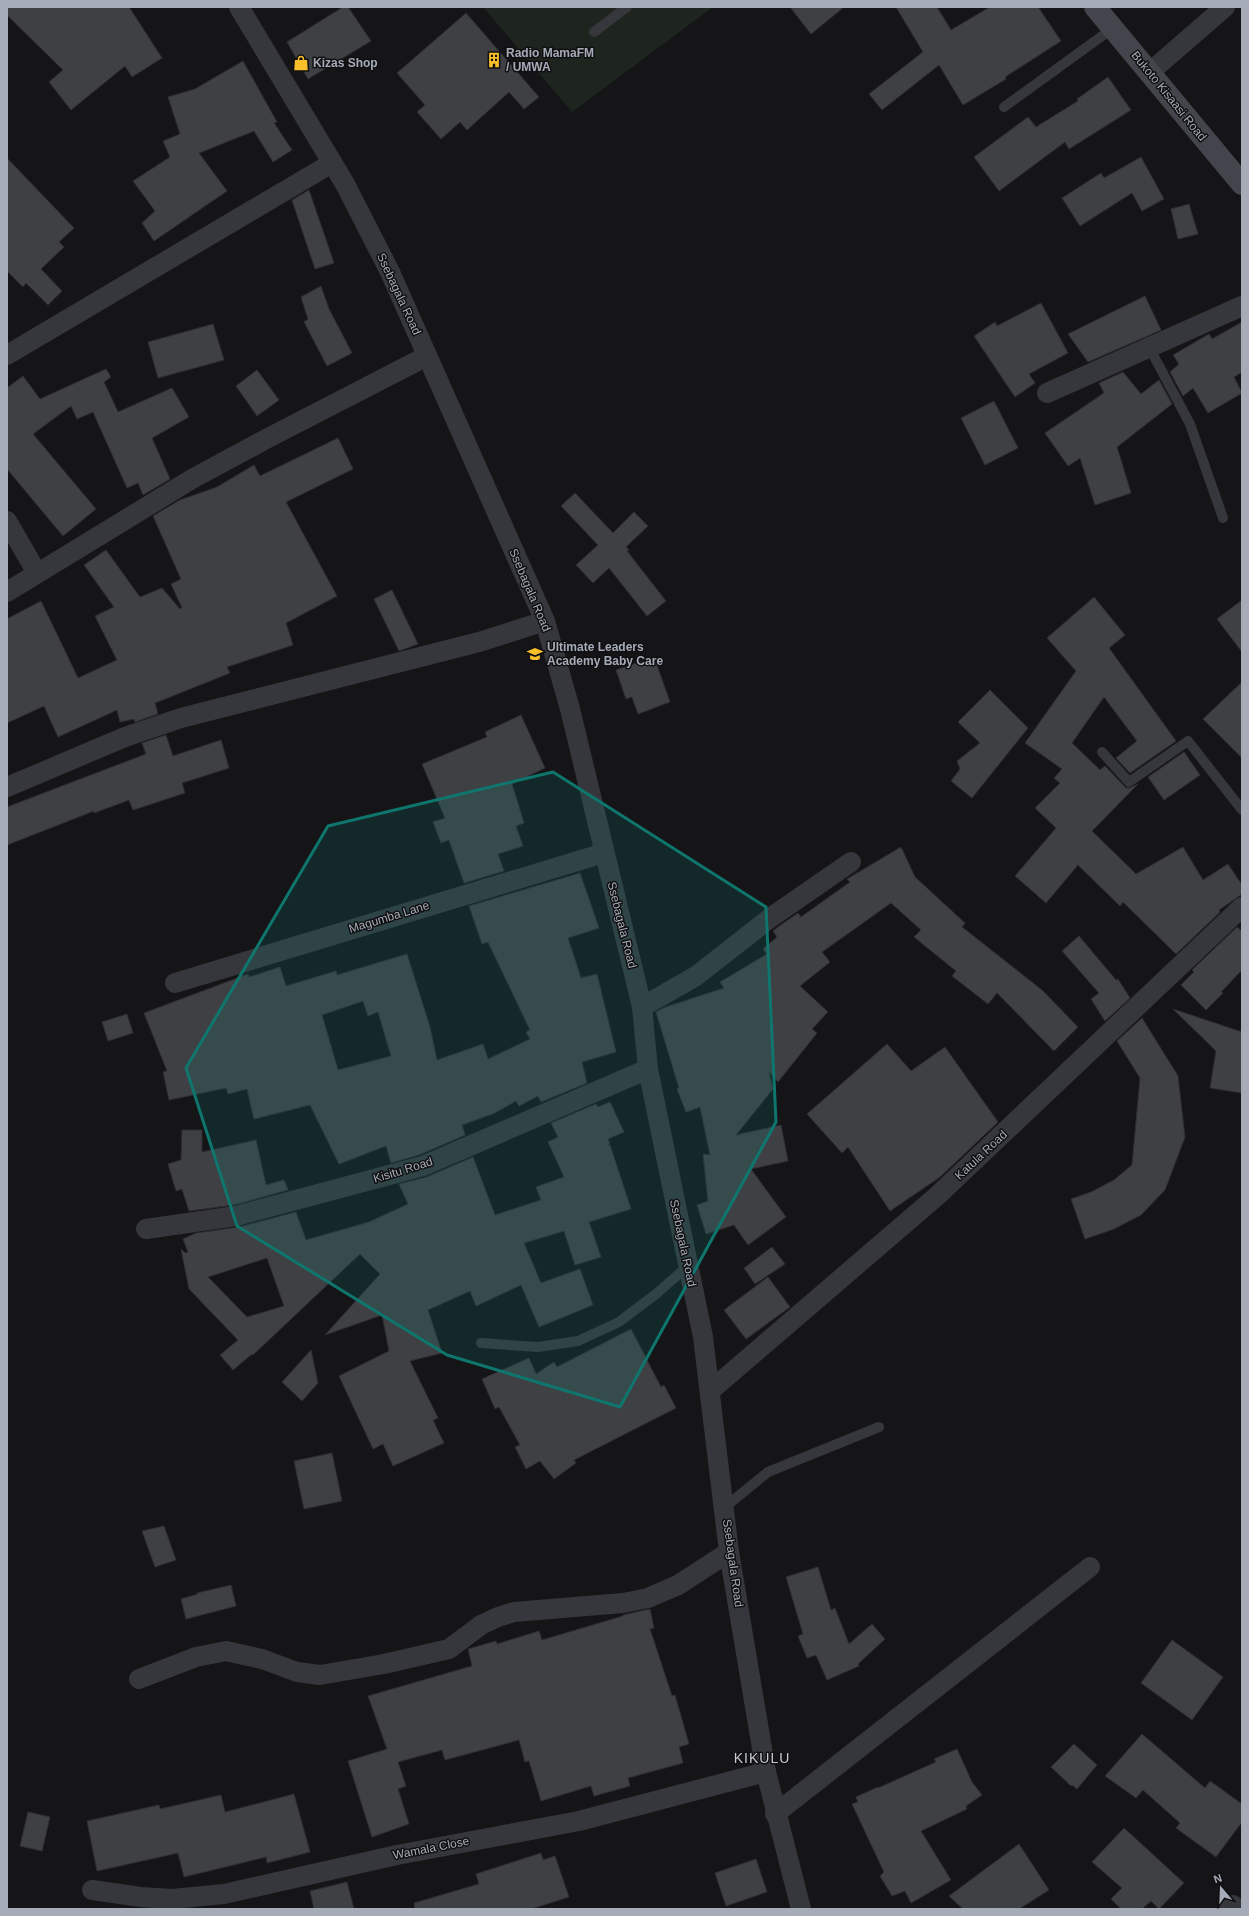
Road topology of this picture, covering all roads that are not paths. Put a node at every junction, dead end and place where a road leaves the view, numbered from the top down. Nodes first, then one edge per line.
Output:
1 (239, 7) edge
2 (627, 7) edge
3 (1096, 7) edge
4 (1225, 7) edge
5 (1113, 28) junction
6 (594, 32) dead end
7 (1149, 72) junction
8 (1004, 107) dead end
9 (332, 163) junction
10 (1242, 184) edge
11 (1242, 306) edge
12 (1149, 347) junction
13 (7, 355) edge
14 (427, 356) junction
15 (1047, 393) dead end
16 (1223, 518) dead end
17 (7, 521) edge
18 (37, 573) junction
19 (7, 592) edge
20 (546, 620) junction
21 (1102, 752) dead end
22 (7, 787) edge
23 (1242, 810) edge
24 (604, 853) junction
25 (851, 862) dead end
26 (1242, 907) edge
27 (175, 983) dead end
28 (642, 1007) junction
29 (648, 1069) junction
30 (146, 1228) dead end
31 (688, 1266) junction
32 (481, 1342) dead end
33 (710, 1391) junction
34 (879, 1427) dead end
35 (725, 1507) junction
36 (729, 1552) junction
37 (1090, 1567) dead end
38 (139, 1679) dead end
39 (766, 1772) junction
40 (775, 1814) junction
41 (92, 1890) dead end
42 (801, 1909) edge

1 - 9 street, Ssebagala Road
2 - 6 lane
3 - 5 main road, Bukoto Kisaasi Road
4 - 7 street
5 - 7 main road, Bukoto Kisaasi Road
5 - 8 lane
7 - 10 main road, Bukoto Kisaasi Road
9 - 13 street
9 - 14 street, Ssebagala Road
11 - 12 street
12 - 15 street
12 - 16 lane
14 - 18 street
14 - 20 street, Ssebagala Road
17 - 18 street
18 - 19 street
20 - 22 street
20 - 24 street, Ssebagala Road
21 - 23 lane
24 - 27 street, Magumba Lane
24 - 28 street, Ssebagala Road
25 - 28 street
26 - 33 street, Katula Road
28 - 29 street, Ssebagala Road
29 - 30 street, Kisitu Road
29 - 31 street, Ssebagala Road
31 - 32 lane
31 - 33 street, Ssebagala Road
33 - 35 street, Ssebagala Road
34 - 35 lane
35 - 36 street, Ssebagala Road
36 - 38 street
36 - 39 street, Ssebagala Road
37 - 40 street
39 - 40 street, Ssebagala Road
39 - 41 street, Wamala Close
40 - 42 street, Ssebagala Road

